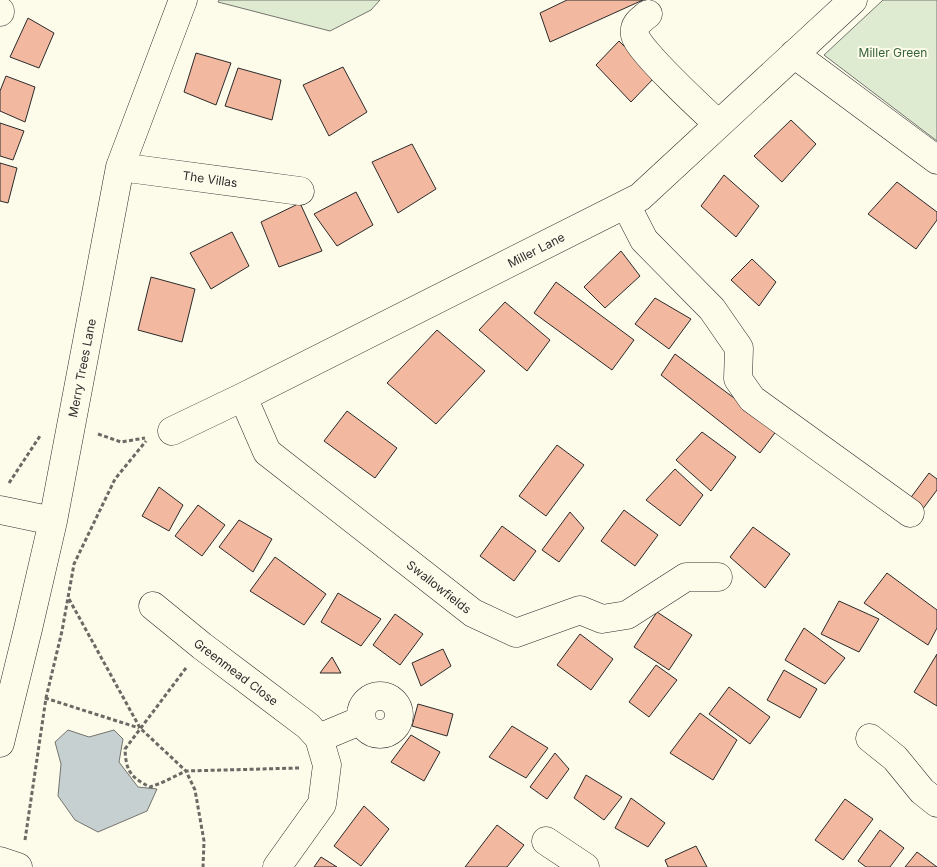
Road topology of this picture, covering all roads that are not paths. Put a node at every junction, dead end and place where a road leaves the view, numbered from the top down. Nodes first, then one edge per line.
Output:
1 (183, 0) edge
2 (853, 0) edge
3 (648, 14) dead end
4 (794, 54) junction
5 (718, 124) junction
6 (937, 160) edge
7 (120, 167) junction
8 (300, 191) dead end
9 (626, 205) junction
10 (243, 397) junction
11 (160, 434) road end
12 (0, 510) edge
13 (910, 513) dead end
14 (53, 521) junction
15 (718, 577) dead end
16 (153, 606) dead end
17 (362, 720) dead end
18 (319, 738) junction
19 (870, 738) dead end
20 (0, 743) edge
21 (937, 803) edge
22 (546, 841) dead end
23 (21, 857) edge
24 (0, 861) edge
25 (582, 866) edge
26 (277, 867) edge

1 - 7 street, Merry Trees Lane
2 - 4 street, Miller Lane
3 - 5 street
4 - 5 street, Miller Lane
4 - 6 street
5 - 9 street, Miller Lane
7 - 8 street, The Villas
7 - 14 street, Merry Trees Lane
9 - 10 street, Miller Lane
9 - 13 street
10 - 11 street, Miller Lane
10 - 15 street, Swallowfields
12 - 14 street
14 - 20 street, Merry Trees Lane
16 - 18 street, Greenmead Close
17 - 18 street
18 - 26 street, Greenmead Close
19 - 21 street
22 - 25 street
23 - 24 street

